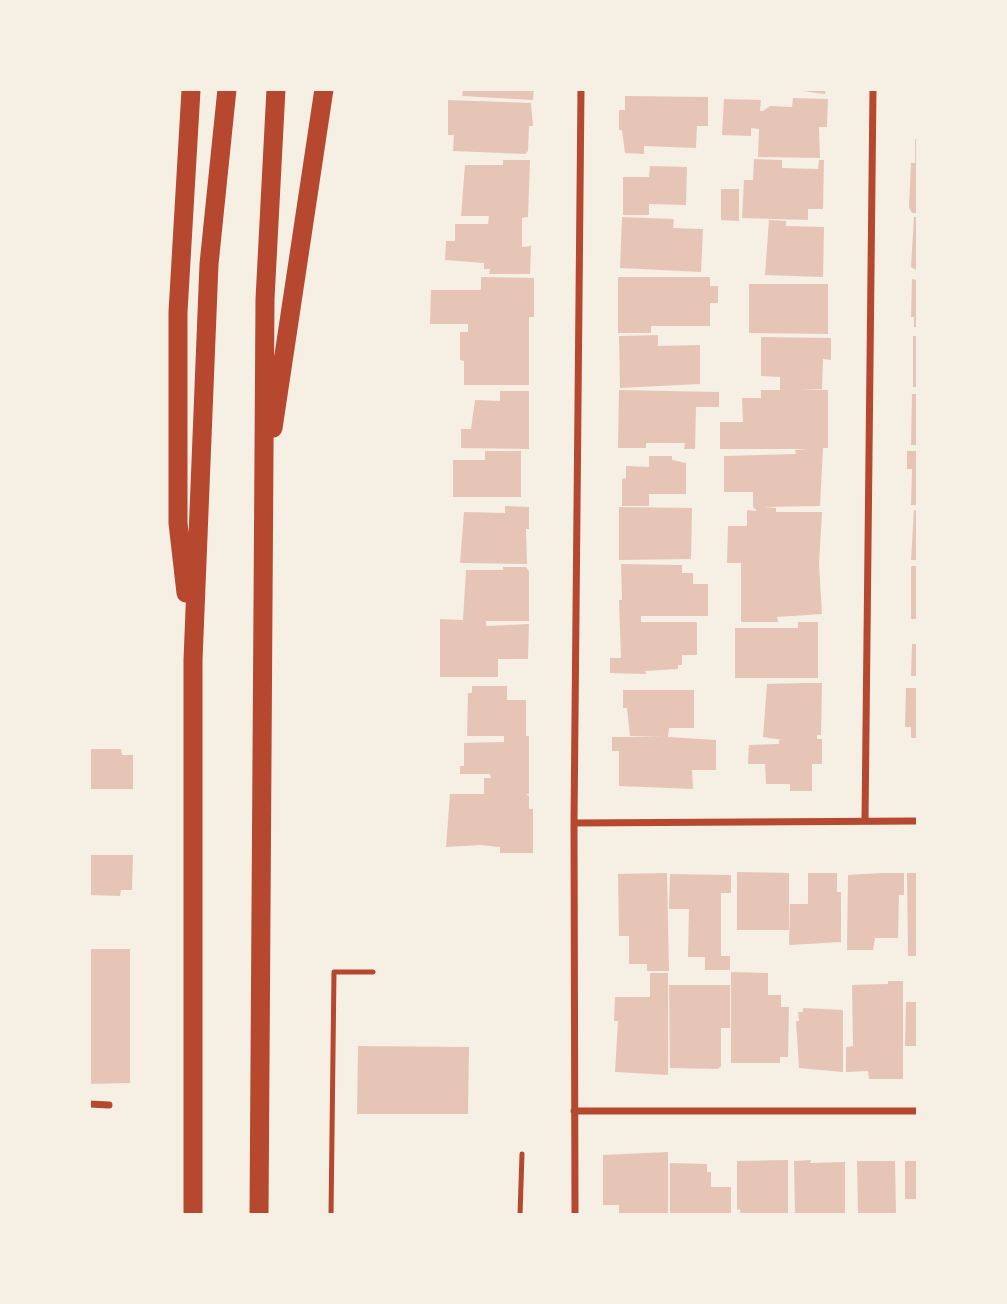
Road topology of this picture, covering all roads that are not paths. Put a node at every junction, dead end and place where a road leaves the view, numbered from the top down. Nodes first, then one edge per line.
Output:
1 (191, 89) edge
2 (227, 89) edge
3 (276, 89) edge
4 (324, 89) edge
5 (581, 89) edge
6 (873, 89) edge
7 (263, 485) junction
8 (193, 660) junction
9 (864, 820) junction
10 (918, 821) edge
11 (574, 822) junction
12 (373, 972) dead end
13 (89, 1104) edge
14 (109, 1105) dead end
15 (574, 1111) junction
16 (918, 1111) edge
17 (522, 1154) dead end
18 (193, 1215) edge
19 (259, 1215) edge
20 (331, 1215) edge
21 (520, 1215) edge
22 (575, 1215) edge

1 - 8 highway
2 - 8 highway
3 - 7 highway
4 - 7 highway
5 - 11 street
6 - 9 street
7 - 19 highway
8 - 18 highway
9 - 10 street
9 - 11 street
11 - 15 street
12 - 20 lane
13 - 14 street
15 - 16 street
15 - 22 street
17 - 21 lane

